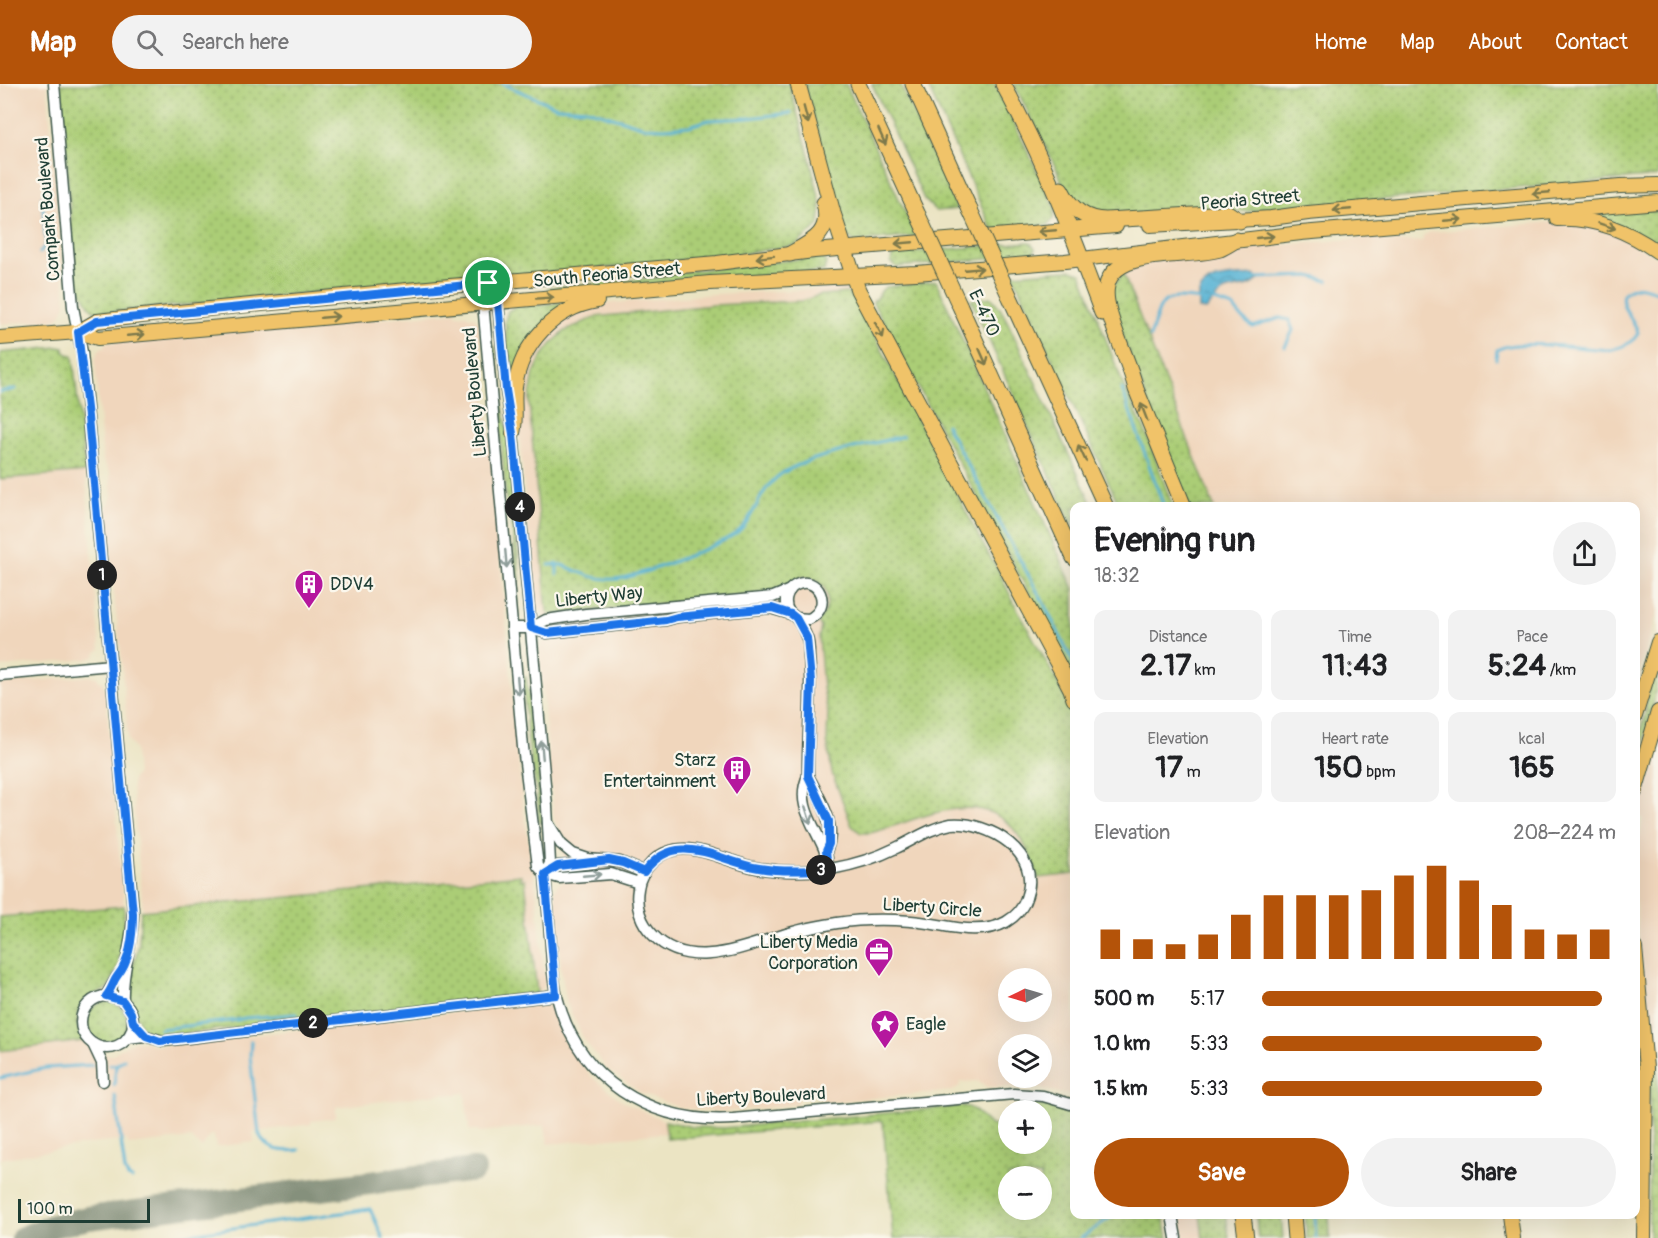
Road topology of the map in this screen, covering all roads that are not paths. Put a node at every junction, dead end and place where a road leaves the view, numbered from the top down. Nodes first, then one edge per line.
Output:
1 (54, 84) edge
2 (798, 84) edge
3 (858, 84) edge
4 (913, 84) edge
5 (1003, 84) edge
6 (1030, 136) junction
7 (821, 168) junction
8 (1658, 178) edge
9 (1658, 185) edge
10 (1620, 186) junction
11 (1658, 202) edge
12 (1487, 217) junction
13 (1240, 221) junction
14 (1070, 229) junction
15 (1236, 240) junction
16 (844, 249) junction
17 (1658, 252) edge
18 (790, 254) junction
19 (1082, 260) junction
20 (853, 277) junction
21 (488, 283) junction
22 (633, 290) junction
23 (491, 303) junction
24 (78, 332) junction
25 (0, 338) edge
26 (1136, 390) junction
27 (513, 434) junction
28 (1153, 434) junction
29 (1104, 502) edge
30 (1176, 502) edge
31 (1182, 502) edge
32 (1070, 549) edge
33 (790, 590) junction
34 (815, 615) junction
35 (794, 616) junction
36 (513, 628) junction
37 (531, 628) junction
38 (807, 638) junction
39 (1658, 642) edge
40 (111, 665) junction
41 (0, 675) edge
42 (1070, 695) edge
43 (1640, 700) edge
44 (1658, 712) edge
45 (1640, 775) edge
46 (808, 776) junction
47 (547, 822) junction
48 (826, 851) junction
49 (599, 861) junction
50 (828, 869) junction
51 (644, 872) junction
52 (545, 874) junction
53 (639, 883) junction
54 (123, 971) junction
55 (556, 995) junction
56 (1640, 995) edge
57 (106, 996) junction
58 (123, 1001) junction
59 (133, 1022) junction
60 (146, 1036) junction
61 (127, 1038) junction
62 (93, 1044) junction
63 (111, 1047) junction
64 (102, 1063) junction
65 (103, 1081) dead end
66 (1070, 1104) edge
67 (1641, 1119) edge
68 (1173, 1219) edge
69 (1234, 1219) edge
70 (1243, 1219) edge
71 (1293, 1219) edge
72 (1511, 1219) edge
73 (1245, 1236) edge
74 (1176, 1238) edge
75 (1295, 1238) edge
76 (1513, 1238) edge
77 (1644, 1238) edge

1 - 24 street, Compark Boulevard
2 -> 7 highway
3 -> 32 highway, E-470, bridge
29 -> 4 highway, E-470, bridge
5 - 6 highway
6 - 13 highway
6 - 14 highway
7 - 16 highway
7 - 18 highway
8 - 10 main road
9 - 10 main road, Peoria Street
10 -> 13 main road, Peoria Street
11 - 12 main road, Peoria Street
15 -> 12 main road, Peoria Street
12 -> 17 main road
13 - 14 main road, Peoria Street
14 -> 16 main road, Peoria Street
14 - 19 highway
15 - 19 main road, Peoria Street
15 - 26 highway
16 - 18 main road, South Peoria Street
16 - 20 highway
18 -> 21 main road, South Peoria Street
20 -> 19 main road, Peoria Street
19 - 26 highway
20 - 22 main road, South Peoria Street
20 -> 42 highway
21 - 23 street, Liberty Boulevard
21 - 24 main road, South Peoria Street
23 -> 22 main road, South Peoria Street
22 - 27 main road
24 -> 23 main road, South Peoria Street
23 - 27 street, Liberty Boulevard
23 -> 36 street, Liberty Boulevard
24 - 25 main road, South Peoria Street
24 - 40 street, Compark Boulevard
28 -> 26 highway
27 - 37 street, Liberty Boulevard
28 - 30 highway
28 - 31 highway
33 - 34 street
33 - 35 street
33 - 37 street, Liberty Way
34 - 35 street
34 - 38 street
35 - 37 street, Liberty Way
35 - 38 street
36 - 37 street
36 -> 52 street, Liberty Boulevard
47 -> 37 street, Liberty Boulevard
38 - 46 street
39 - 43 main road
40 - 41 street
40 - 54 street, Compark Boulevard
44 - 45 main road
46 - 48 street
46 -> 48 street
47 - 49 street
47 - 52 street, Liberty Boulevard
48 - 50 street
49 - 51 street
49 - 52 street
50 - 51 street, Liberty Circle
50 - 53 street, Liberty Circle
51 - 53 street, Liberty Circle
52 -> 53 street
52 - 55 street, Liberty Boulevard
54 - 57 street
54 - 58 street
55 - 60 street
55 - 66 street, Liberty Boulevard
56 - 67 main road
57 - 58 street
57 - 62 street
58 - 59 street
59 - 60 street
59 - 61 street
60 - 61 street
61 - 63 street
62 - 63 street
62 - 64 street
63 - 64 street
64 - 65 street
67 - 77 main road
68 - 74 street
69 - 73 highway
70 - 73 highway
71 - 75 highway
72 - 76 main road

